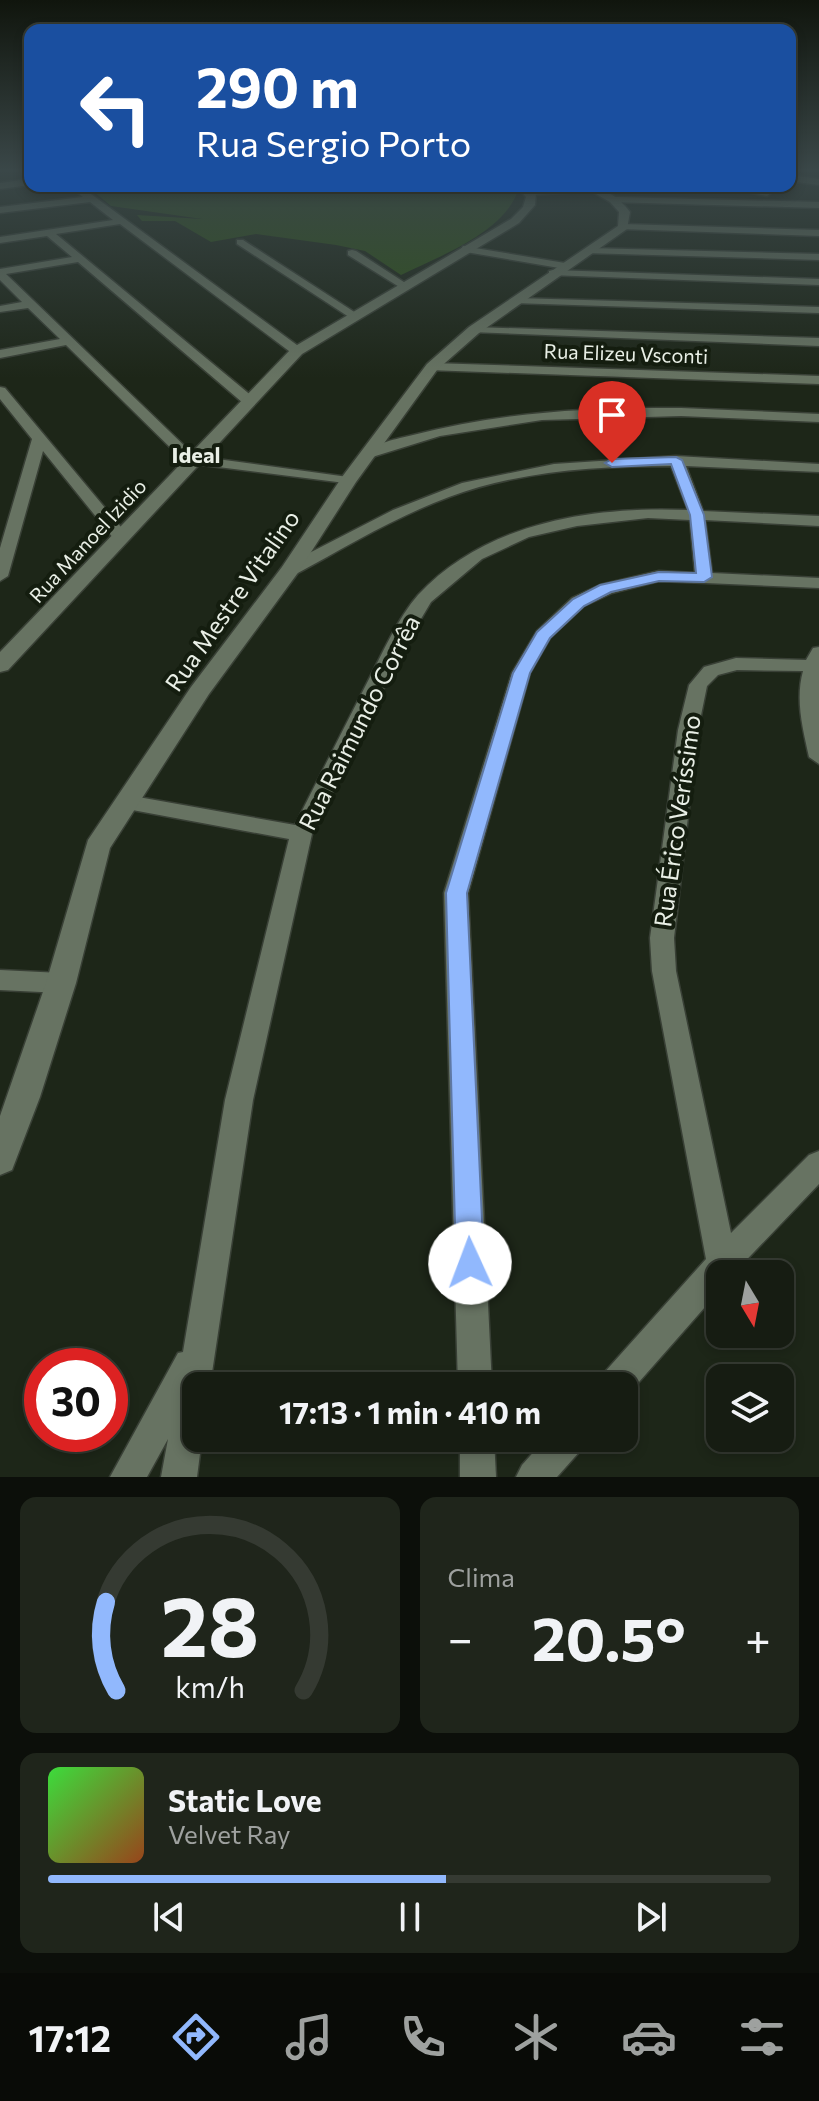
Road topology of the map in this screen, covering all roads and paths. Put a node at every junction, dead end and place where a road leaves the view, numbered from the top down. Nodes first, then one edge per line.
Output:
1 (57, 240) edge
2 (147, 240) edge
3 (480, 240) edge
4 (605, 240) edge
5 (240, 242) dead end
6 (463, 249) junction
7 (589, 251) junction
8 (352, 253) dead end
9 (819, 257) edge
10 (80, 259) junction
11 (559, 269) junction
12 (0, 273) edge
13 (819, 282) edge
14 (405, 286) junction
15 (517, 301) junction
16 (30, 304) junction
17 (0, 309) edge
18 (819, 310) edge
19 (353, 315) junction
20 (474, 330) junction
21 (66, 341) junction
22 (819, 342) edge
23 (297, 351) junction
24 (0, 354) edge
25 (432, 367) junction
26 (819, 380) edge
27 (0, 391) edge
28 (248, 400) junction
29 (819, 418) edge
30 (39, 439) junction
31 (369, 454) junction
32 (191, 460) junction
33 (676, 460) junction
34 (819, 468) edge
35 (348, 481) junction
36 (697, 515) junction
37 (819, 521) edge
38 (120, 536) junction
39 (290, 570) junction
40 (0, 576) edge
41 (704, 577) junction
42 (819, 583) edge
43 (815, 659) edge
44 (0, 665) edge
45 (819, 757) edge
46 (127, 802) junction
47 (301, 834) junction
48 (0, 980) edge
49 (61, 983) junction
50 (0, 1159) edge
51 (819, 1164) edge
52 (721, 1260) edge
53 (726, 1260) edge
54 (706, 1282) edge
55 (198, 1351) junction
56 (474, 1372) edge
57 (627, 1372) edge
58 (477, 1452) edge
59 (556, 1452) edge
60 (128, 1477) edge
61 (179, 1477) edge
62 (478, 1477) edge
63 (534, 1477) edge

1 - 10 street
2 - 23 street
3 - 6 street, Rua Manoel Izidio
4 - 7 street, Rua Mestre Vitalino
5 - 19 street
6 - 11 street
6 - 14 street, Rua Manoel Izidio
7 - 9 street
7 - 11 street, Rua Mestre Vitalino
8 - 14 street
10 - 12 street
10 - 28 street
11 - 13 street
11 - 15 street, Rua Mestre Vitalino
12 - 16 street
14 - 19 street, Rua Manoel Izidio
15 - 18 street
15 - 20 street, Rua Mestre Vitalino
16 - 17 street
16 - 21 street
19 - 23 street, Rua Manoel Izidio
20 - 22 street
20 - 25 street, Rua Mestre Vitalino
21 - 24 street
21 - 32 street
23 - 28 street, Rua Manoel Izidio
25 - 26 street, Rua Elizeu Vsconti
25 - 31 street, Rua Mestre Vitalino
27 - 30 street
28 - 32 street, Rua Manoel Izidio
29 - 31 street
30 - 38 street
30 - 40 street
31 - 35 street, Rua Mestre Vitalino
32 - 35 street
32 - 38 street, Rua Manoel Izidio
33 - 34 street
33 - 36 street
33 - 39 street
35 - 39 street, Rua Mestre Vitalino
36 - 37 street, Rua Raimundo Corrêa
36 - 41 street
36 - 47 street, Rua Raimundo Corrêa
38 - 44 street, Rua Manoel Izidio
39 - 46 street, Rua Mestre Vitalino
41 - 42 street
41 - 56 street
43 - 45 street
43 - 52 street, Rua Érico Veríssimo
46 - 47 street
46 - 49 street, Rua Mestre Vitalino
47 - 55 street, Rua Raimundo Corrêa
48 - 49 street
49 - 50 street, Rua Mestre Vitalino
51 - 53 street
54 - 57 street
55 - 60 street, Rua Raimundo Corrêa
55 - 61 street, Rua Raimundo Corrêa
58 - 62 street
59 - 63 street

